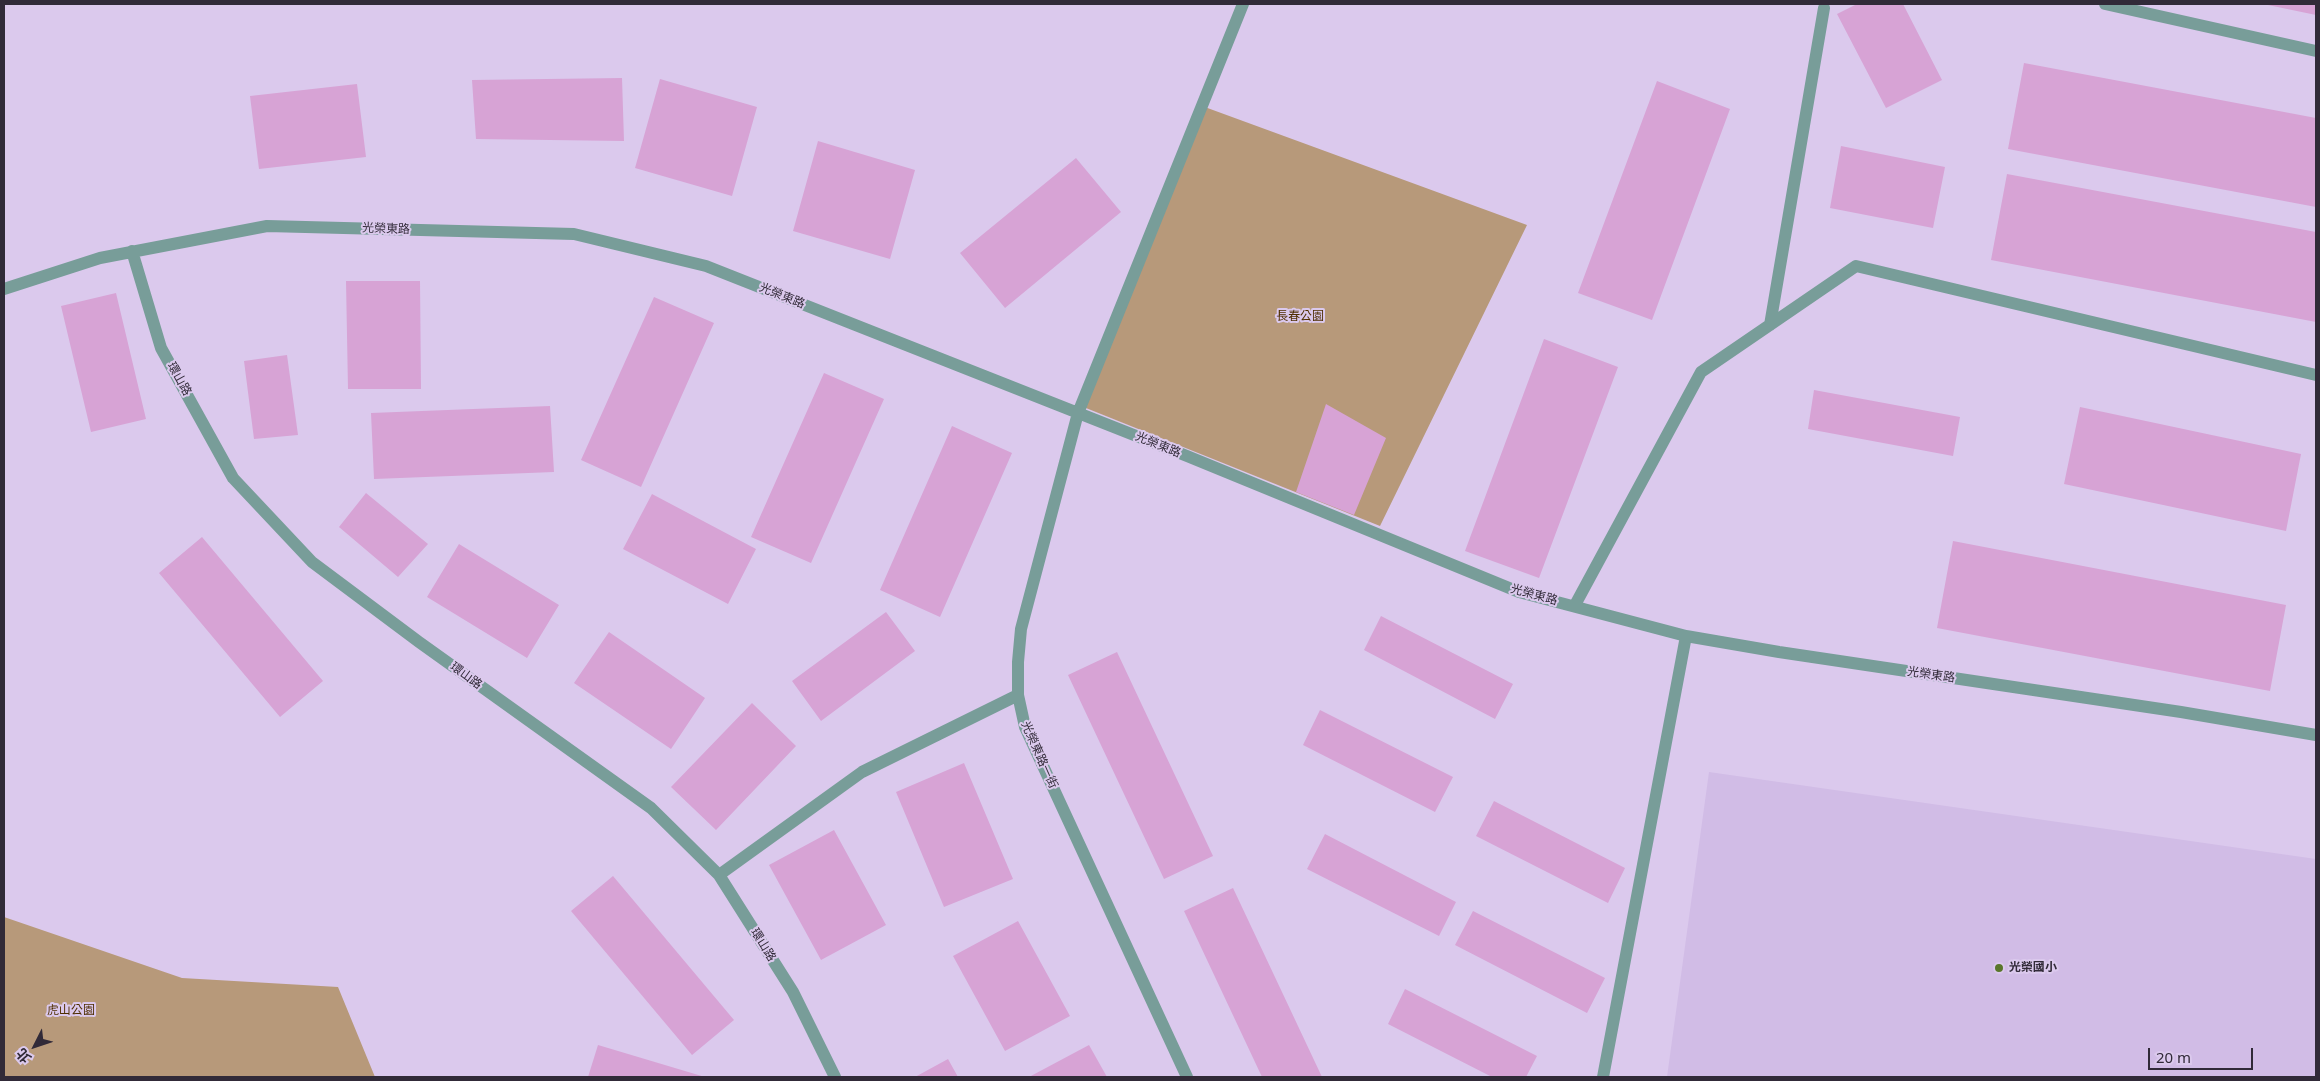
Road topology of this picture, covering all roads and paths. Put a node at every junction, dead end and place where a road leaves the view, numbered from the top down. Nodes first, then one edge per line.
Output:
1 (1243, 4) edge
2 (2105, 4) edge
3 (1824, 8) dead end
4 (2316, 52) edge
5 (132, 251) junction
6 (4, 288) edge
7 (1770, 325) junction
8 (2316, 375) edge
9 (1078, 413) junction
10 (1575, 605) junction
11 (1686, 636) junction
12 (1018, 695) junction
13 (2316, 735) edge
14 (719, 875) junction
15 (835, 1077) edge
16 (1187, 1077) edge
17 (1603, 1077) edge

1 - 9 street, 光榮東路一街
2 - 4 street
3 - 7 street
5 - 6 street, 光榮東路
5 - 9 street, 光榮東路
5 - 14 street, 環山路
7 - 8 street
7 - 10 street
9 - 10 street, 光榮東路
9 - 12 street, 光榮東路一街
10 - 11 street, 光榮東路
11 - 13 street, 光榮東路
11 - 17 street
12 - 14 street
12 - 16 street, 光榮東路一街
14 - 15 street, 環山路

